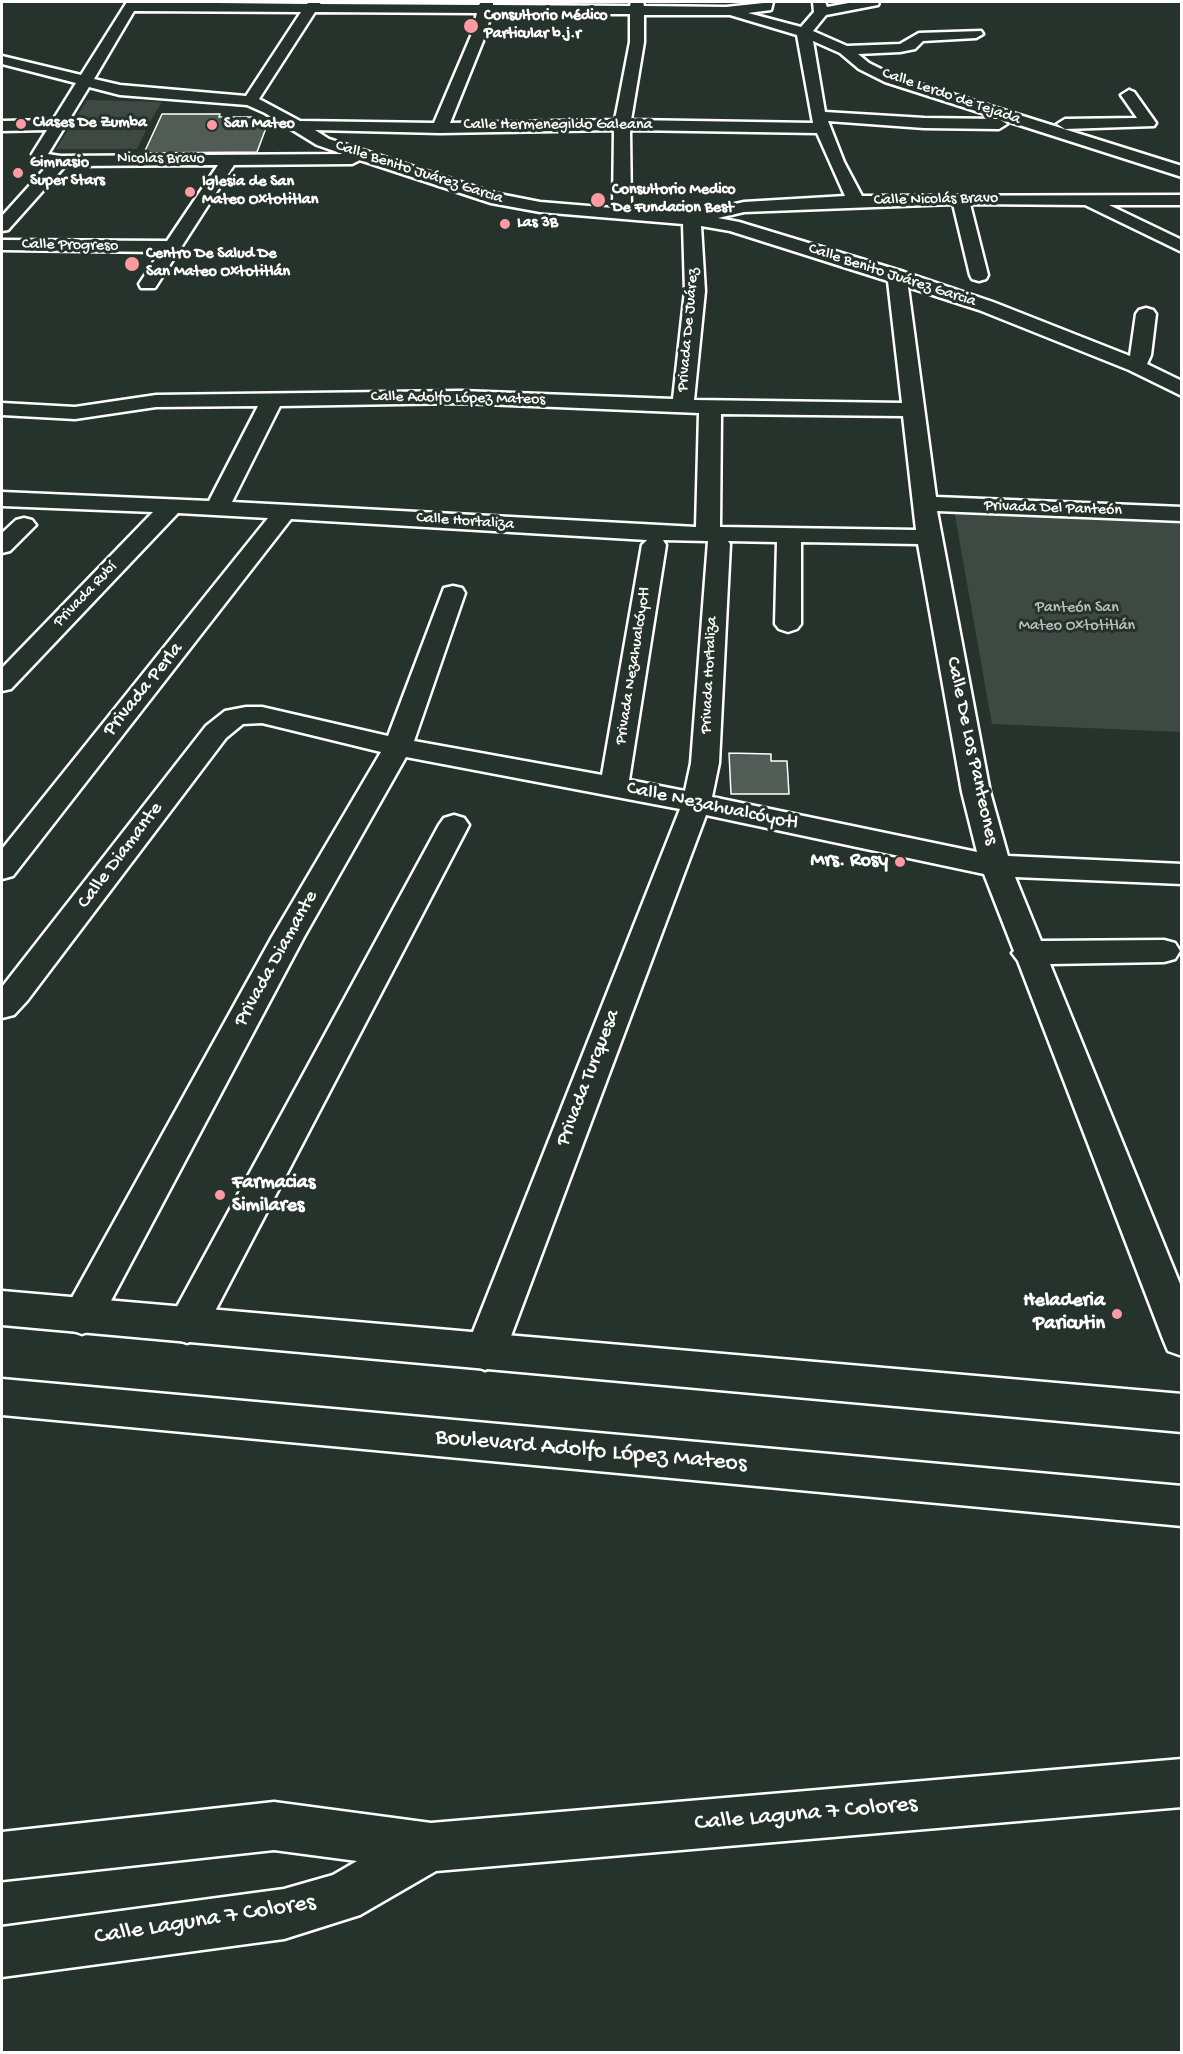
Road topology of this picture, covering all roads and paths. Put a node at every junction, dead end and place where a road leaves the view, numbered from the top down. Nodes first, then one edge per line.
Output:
1 (767, 2) edge
2 (873, 2) edge
3 (131, 4) edge
4 (313, 5) edge
5 (485, 6) edge
6 (637, 6) edge
7 (820, 7) edge
8 (726, 11) junction
9 (804, 32) junction
10 (976, 34) dead end
11 (845, 50) junction
12 (2, 60) edge
13 (87, 81) junction
14 (1129, 95) dead end
15 (250, 101) junction
16 (820, 122) junction
17 (295, 124) junction
18 (1029, 124) junction
19 (57, 125) junction
20 (622, 125) junction
21 (2, 126) edge
22 (440, 128) junction
23 (316, 137) junction
24 (295, 159) junction
25 (370, 159) junction
26 (229, 160) junction
27 (60, 161) junction
28 (1182, 172) edge
29 (960, 199) junction
30 (1086, 200) junction
31 (1182, 200) edge
32 (856, 201) junction
33 (621, 214) junction
34 (692, 219) junction
35 (2, 226) edge
36 (2, 245) edge
37 (174, 247) junction
38 (1182, 247) edge
39 (979, 275) dead end
40 (897, 276) junction
41 (148, 284) dead end
42 (1146, 314) dead end
43 (1136, 366) junction
44 (1182, 390) edge
45 (272, 400) junction
46 (682, 405) junction
47 (710, 407) junction
48 (2, 409) edge
49 (915, 410) junction
50 (2, 499) edge
51 (925, 504) junction
52 (171, 507) junction
53 (217, 508) junction
54 (285, 512) junction
55 (1182, 514) edge
56 (24, 525) dead end
57 (789, 536) junction
58 (930, 537) junction
59 (713, 539) junction
60 (654, 545) dead end
61 (2, 546) edge
62 (453, 593) dead end
63 (788, 624) dead end
64 (2, 682) edge
65 (246, 715) joint
66 (398, 747) junction
67 (614, 786) junction
68 (696, 804) junction
69 (454, 825) dead end
70 (996, 866) junction
71 (2, 868) edge
72 (1182, 874) edge
73 (1164, 951) dead end
74 (1028, 953) junction
75 (2, 1006) edge
76 (2, 1308) edge
77 (82, 1317) junction
78 (187, 1326) junction
79 (1182, 1339) edge
80 (485, 1352) junction
81 (2, 1397) edge
82 (1182, 1413) edge
83 (1182, 1506) edge
84 (1182, 1783) edge
85 (431, 1847) junction
86 (2, 1856) edge
87 (2, 1952) edge

1 - 8 street
2 - 7 street
3 - 4 street
3 - 13 street
4 - 5 street
4 - 15 street
5 - 6 street
5 - 22 street
6 - 8 street
6 - 20 street
7 - 9 street
8 - 9 street, Calle Lerdo de Tejada
9 - 11 street, Calle Lerdo de Tejada
9 - 16 street
10 - 11 street
11 - 18 street, Calle Lerdo de Tejada
12 - 13 street, Calle Benito Juárez Garcia
13 - 15 street, Calle Benito Juárez Garcia
13 - 19 street
14 - 18 street
15 - 17 street, Calle Benito Juárez Garcia
16 - 18 street, Calle Hermenegildo Galeana
16 - 20 street, Calle Hermenegildo Galeana
16 - 32 street
17 - 22 street, Calle Hermenegildo Galeana
17 - 23 street, Calle Benito Juárez Garcia
18 - 28 street, Calle Lerdo de Tejada
19 - 21 street
19 - 27 street
20 - 22 street, Calle Hermenegildo Galeana
20 - 33 street
23 - 24 street
23 - 25 street, Calle Benito Juárez Garcia
24 - 25 street, Nicolas Bravo
24 - 26 street, Nicolas Bravo
25 - 33 street, Calle Benito Juárez Garcia
26 - 27 street, Nicolas Bravo
26 - 37 street
27 - 35 street
29 - 30 street, Calle Nicolás Bravo
29 - 32 street, Calle Nicolás Bravo
29 - 39 street
30 - 31 street, Calle Nicolás Bravo
30 - 38 street
32 - 34 street, Calle Nicolás Bravo
33 - 34 street, Calle Benito Juárez Garcia
34 - 40 street, Calle Benito Juárez Garcia
34 - 46 street, Privada De Juárez
36 - 37 street, Calle Progreso
37 - 41 street
40 - 43 street, Calle Benito Juárez Garcia
40 - 49 street, Calle De Los Panteones
42 - 43 street
43 - 44 street, Calle Benito Juárez Garcia
45 - 46 street, Calle Adolfo López Mateos
45 - 48 street, Calle Adolfo López Mateos
45 - 53 street
46 - 47 street, Calle Adolfo López Mateos
47 - 49 street, Calle Adolfo López Mateos
47 - 59 street, Privada Hortaliza
49 - 51 street, Calle De Los Panteones
50 - 52 street, Calle Hortaliza
51 - 55 street, Privada Del Panteón
51 - 58 street, Calle De Los Panteones
52 - 53 street, Calle Hortaliza
52 - 64 street, Privada Rubí
53 - 54 street, Calle Hortaliza
54 - 59 street, Calle Hortaliza
54 - 71 street, Privada Perla
56 - 61 street
57 - 58 street, Calle Hortaliza
57 - 59 street, Calle Hortaliza
57 - 63 street
58 - 70 street, Calle De Los Panteones
59 - 68 street, Privada Hortaliza
60 - 67 street, Privada Nezahualcóyotl
62 - 66 street, Privada Diamante
65 - 66 street, Calle Nezahualcóyotl
65 - 75 street, Calle Diamante
66 - 67 street, Calle Nezahualcóyotl
66 - 77 street, Privada Diamante
67 - 68 street, Calle Nezahualcóyotl
68 - 70 street, Calle Nezahualcóyotl
68 - 80 street, Privada Turquesa
69 - 78 street
70 - 72 street, Calle Nezahualcóyotl
70 - 74 street, Calle De Los Panteones
73 - 74 street
74 - 79 street, Calle De Los Panteones
76 - 77 street
77 - 78 street
78 - 80 street
80 - 82 street
81 - 83 street, Boulevard Adolfo López Mateos
84 - 85 street, Calle Laguna 7 Colores
85 - 86 street, Calle Laguna 7 Colores
85 - 87 street, Calle Laguna 7 Colores

